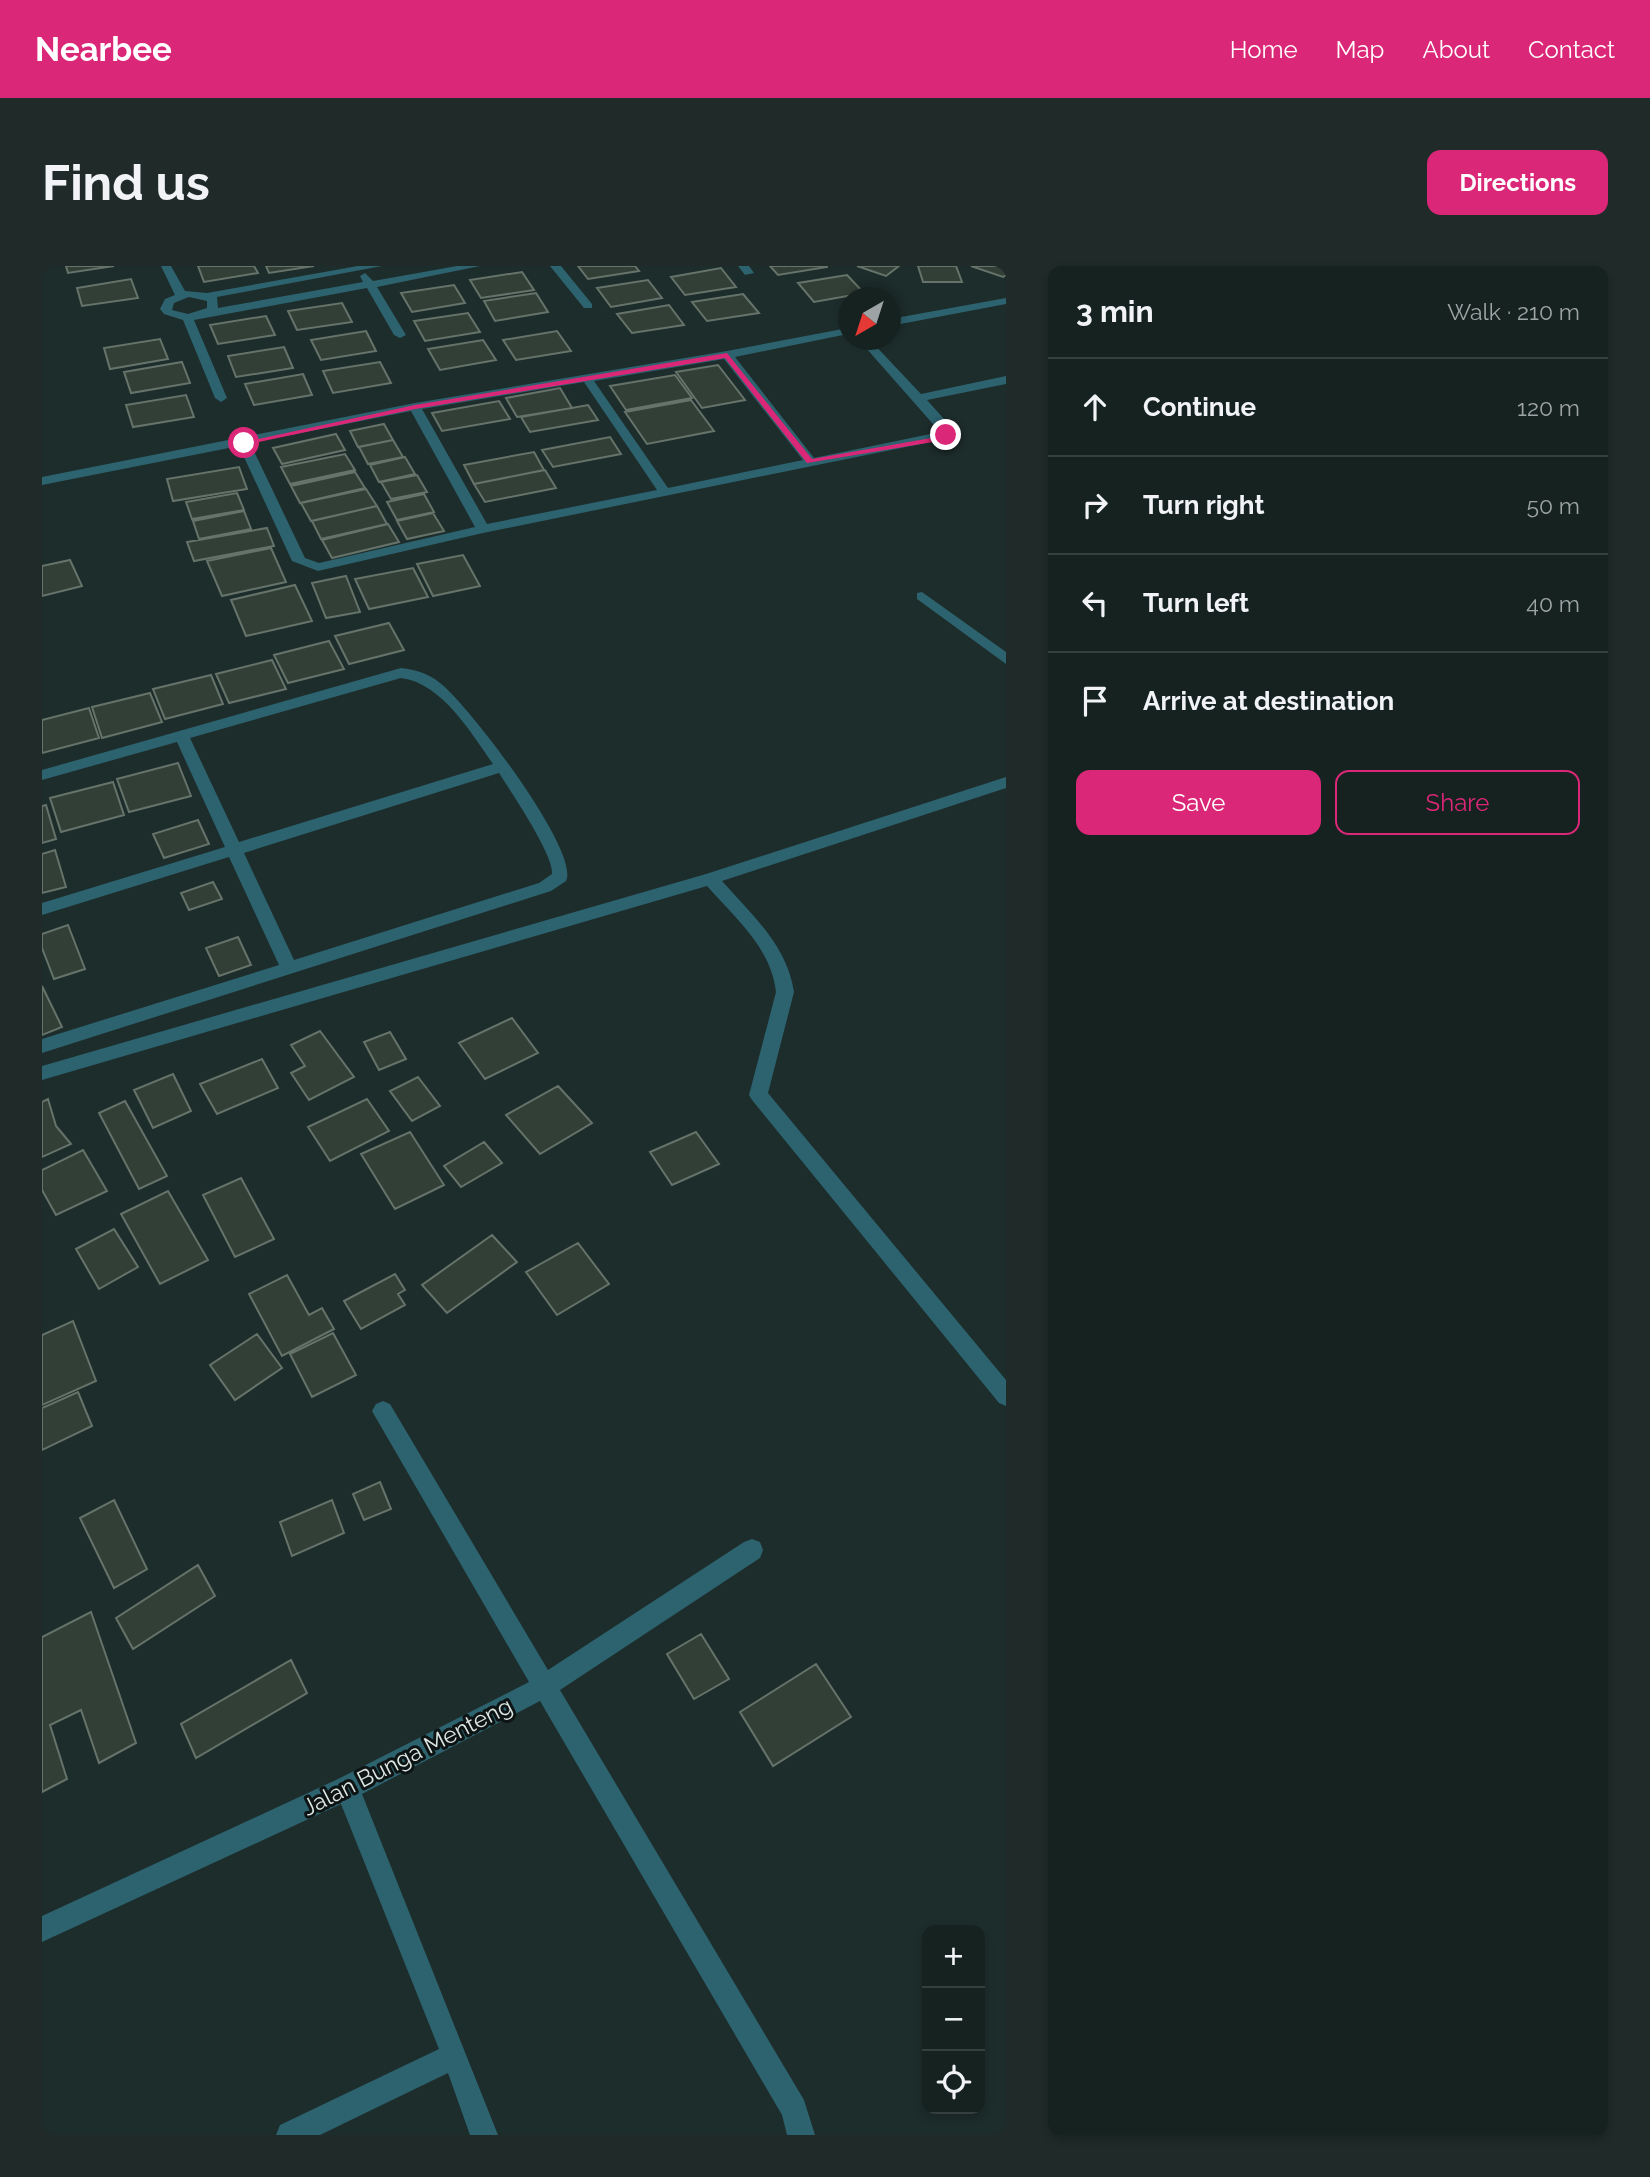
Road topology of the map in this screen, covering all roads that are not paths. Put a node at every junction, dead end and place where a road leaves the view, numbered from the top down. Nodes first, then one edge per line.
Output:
1 (166, 266) edge
2 (377, 266) edge
3 (390, 266) edge
4 (475, 266) edge
5 (555, 266) edge
6 (359, 267) edge
7 (398, 280) junction
8 (370, 285) junction
9 (181, 295) junction
10 (206, 296) junction
11 (1006, 301) edge
12 (588, 306) dead end
13 (204, 314) junction
14 (188, 318) junction
15 (901, 321) edge
16 (838, 333) edge
17 (400, 335) dead end
18 (873, 350) edge
19 (727, 355) junction
20 (586, 377) junction
21 (1006, 380) edge
22 (221, 398) dead end
23 (919, 398) junction
24 (415, 407) junction
25 (244, 443) junction
26 (810, 461) junction
27 (42, 481) edge
28 (665, 492) junction
29 (483, 529) junction
30 (922, 596) dead end
31 (1006, 660) edge
32 (181, 735) junction
33 (502, 767) junction
34 (42, 775) edge
35 (1006, 782) edge
36 (235, 850) junction
37 (710, 879) junction
38 (42, 909) edge
39 (289, 968) junction
40 (42, 1046) edge
41 (42, 1073) edge
42 (1006, 1396) edge
43 (383, 1411) dead end
44 (752, 1550) dead end
45 (543, 1687) junction
46 (347, 1788) junction
47 (42, 1929) edge
48 (455, 2055) junction
49 (290, 2135) edge
50 (484, 2135) edge
51 (802, 2135) edge

1 - 9 street
2 - 6 street
3 - 7 street
4 - 7 street
5 - 12 street
6 - 8 street
6 - 10 street
7 - 8 street
8 - 13 street
8 - 17 street
9 - 10 street
9 - 14 street
10 - 13 street
11 - 15 street
13 - 14 street
14 - 22 street
16 - 19 street
18 - 23 street
19 - 20 street
19 - 26 street
20 - 24 street
20 - 28 street
21 - 23 street
23 - 26 street
24 - 25 street
24 - 29 street
25 - 27 street
25 - 29 street
26 - 28 street
28 - 29 street
30 - 31 street
32 - 33 street
32 - 34 street
32 - 36 street
33 - 36 street
33 - 39 street
35 - 37 street
36 - 38 street
36 - 39 street
37 - 41 street
37 - 42 street
39 - 40 street
43 - 45 street
44 - 45 street, Jalan Bunga Menteng
45 - 46 street, Jalan Bunga Menteng
45 - 51 street
46 - 47 street, Jalan Bunga Menteng
46 - 48 street
48 - 49 street
48 - 50 street

